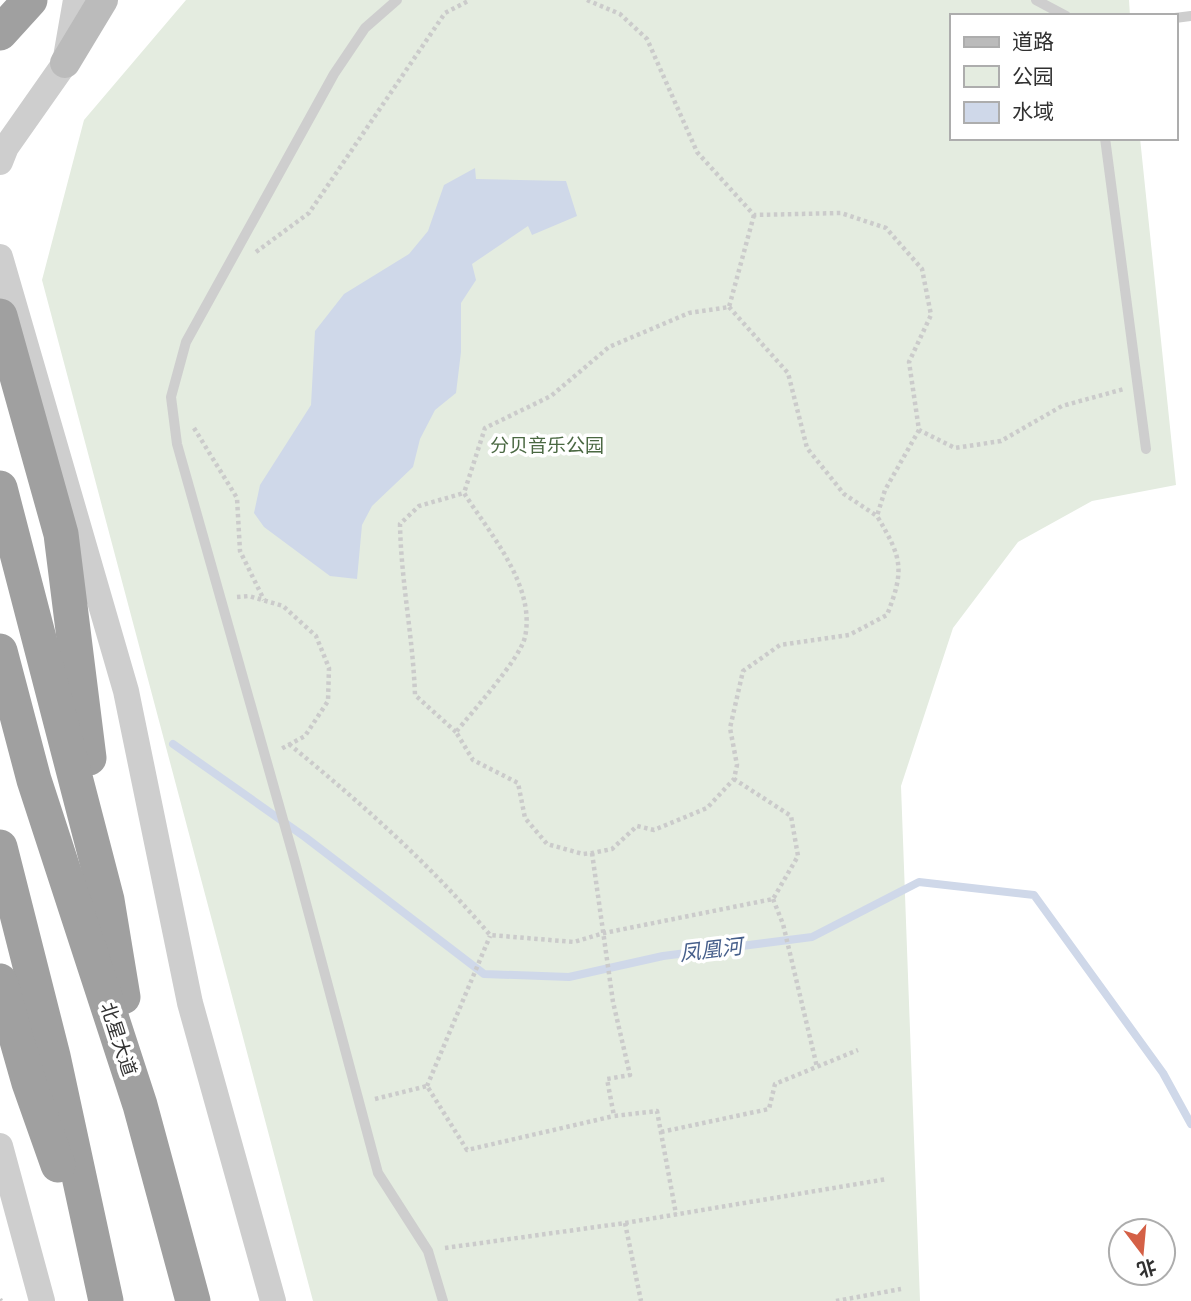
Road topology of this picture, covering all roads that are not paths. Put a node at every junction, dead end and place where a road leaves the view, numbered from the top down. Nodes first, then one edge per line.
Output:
1 (30, 0) edge
2 (76, 0) edge
3 (103, 0) edge
4 (397, 0) edge
5 (1036, 0) edge
6 (1062, 14) edge
7 (0, 33) edge
8 (65, 63) junction
9 (1105, 140) edge
10 (0, 162) edge
11 (0, 257) edge
12 (0, 316) edge
13 (1146, 449) dead end
14 (0, 488) edge
15 (0, 651) edge
16 (0, 847) edge
17 (107, 900) junction
18 (0, 981) edge
19 (29, 1083) junction
20 (140, 1105) junction
21 (0, 1146) edge
22 (42, 1301) edge
23 (87, 1301) edge
24 (106, 1301) edge
25 (196, 1301) edge
26 (273, 1301) edge
27 (443, 1301) edge

1 - 7 highway
2 - 8 street
3 - 8 main road
4 - 27 lane
5 - 6 lane
8 - 10 street
9 - 13 lane
11 - 26 street
12 - 17 highway
14 - 17 highway
15 - 20 highway, 北星大道
16 - 24 highway
17 - 20 highway
18 - 19 highway
19 - 23 highway
19 - 24 highway
20 - 25 highway, 北星大道
21 - 22 street

